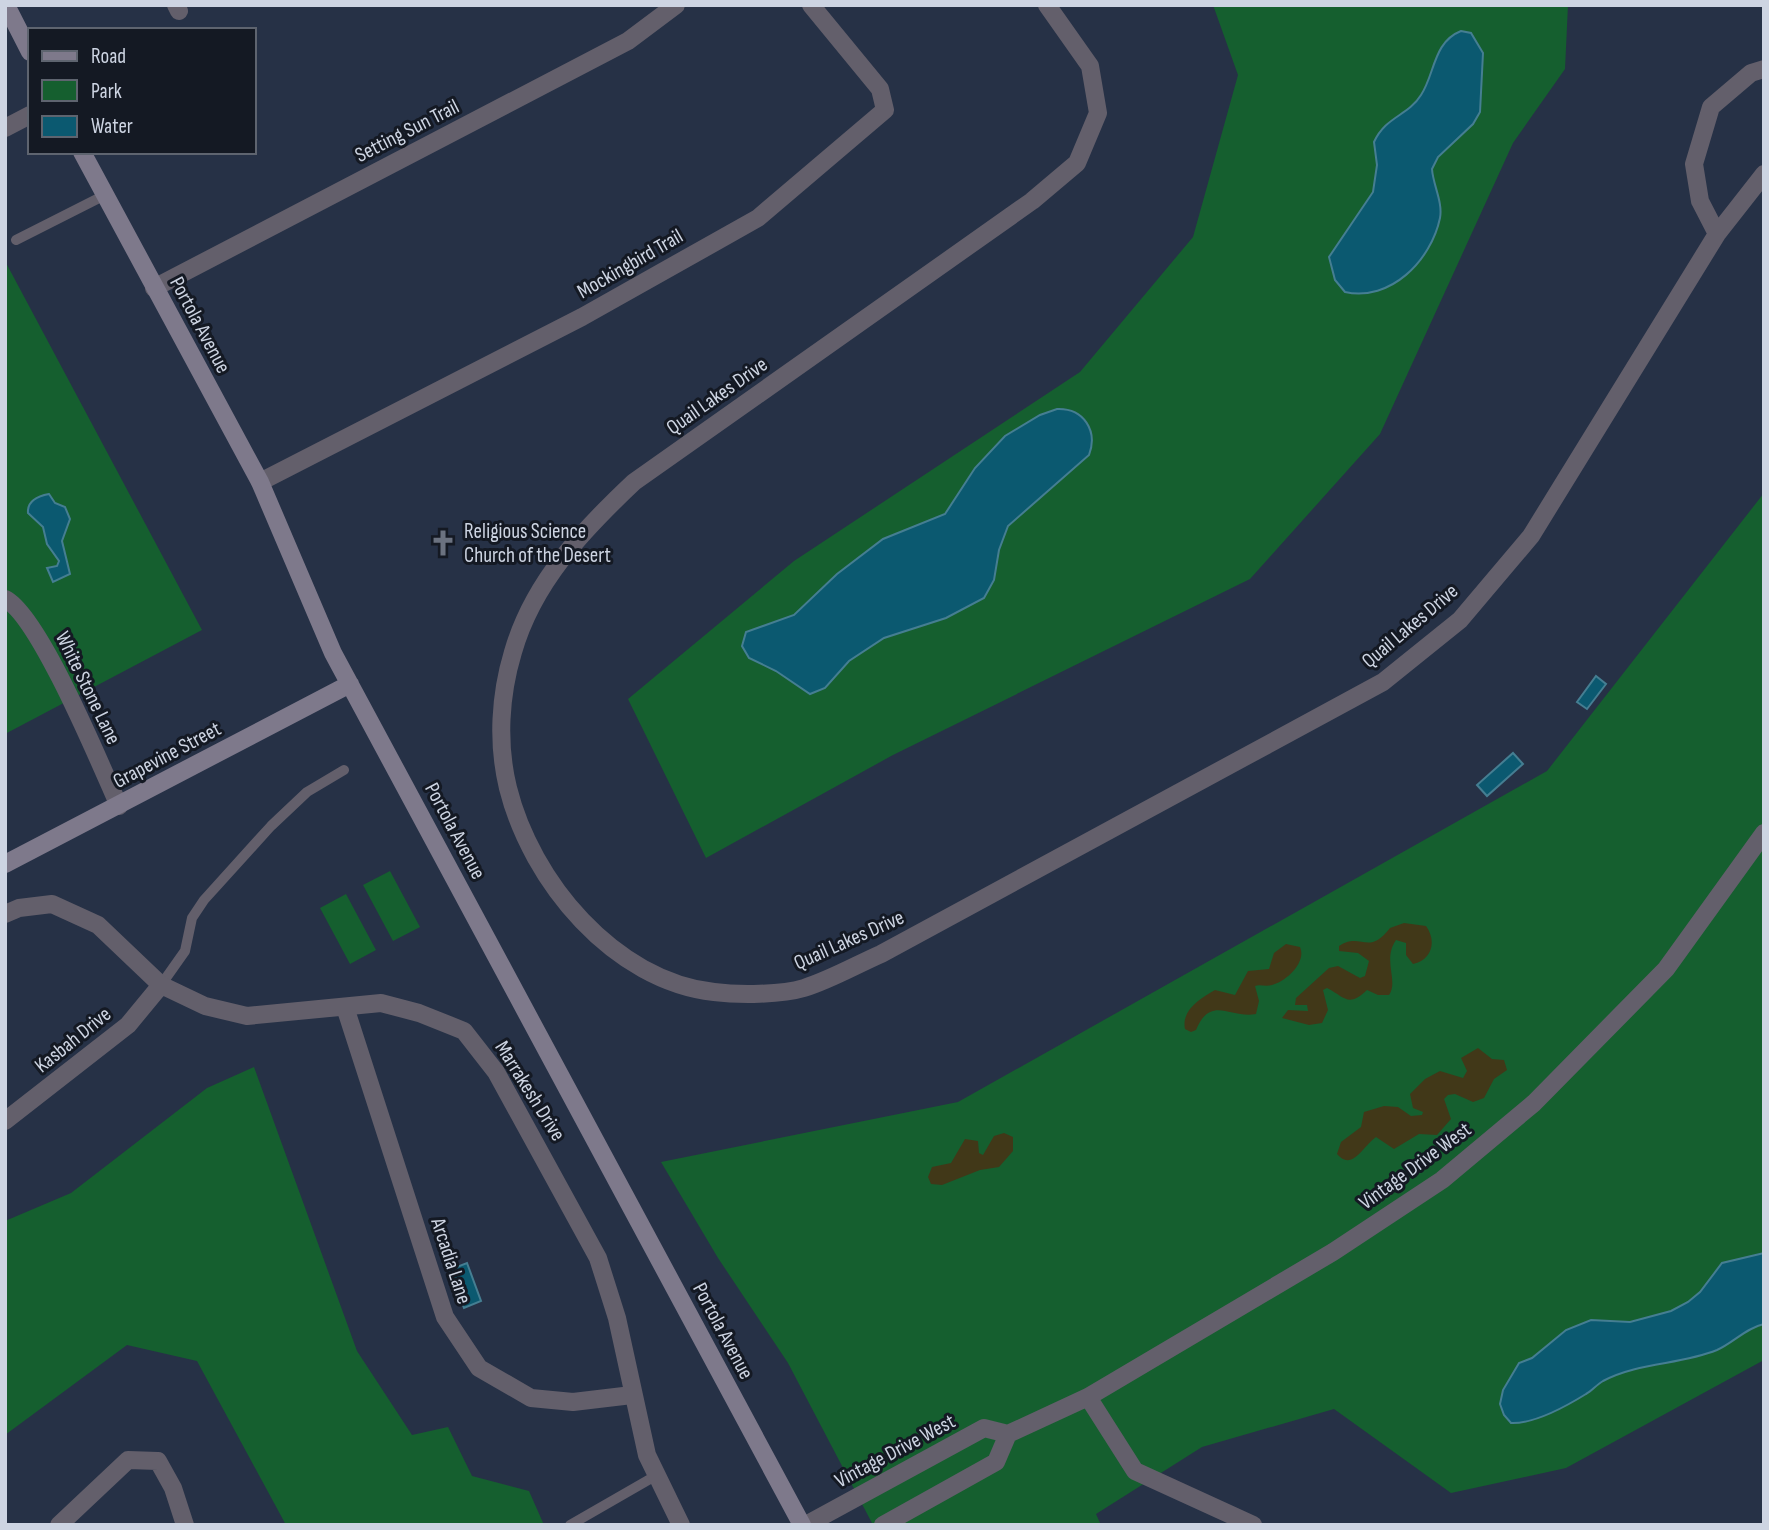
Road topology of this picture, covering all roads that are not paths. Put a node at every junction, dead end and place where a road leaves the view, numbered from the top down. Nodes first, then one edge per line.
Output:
1 (6, 5) edge
2 (676, 5) edge
3 (811, 5) edge
4 (1047, 5) edge
5 (28, 48) edge
6 (1764, 69) edge
7 (28, 116) edge
8 (5, 128) edge
9 (83, 154) edge
10 (1764, 174) edge
11 (105, 195) junction
12 (1717, 233) junction
13 (16, 240) dead end
14 (154, 288) junction
15 (260, 482) junction
16 (5, 599) edge
17 (350, 684) junction
18 (344, 770) dead end
19 (119, 806) junction
20 (1764, 833) edge
21 (5, 864) edge
22 (5, 914) edge
23 (161, 985) junction
24 (345, 1007) junction
25 (5, 1121) edge
26 (632, 1395) junction
27 (1088, 1396) junction
28 (1008, 1434) junction
29 (657, 1475) junction
30 (676, 1524) edge
31 (59, 1525) edge
32 (185, 1525) edge
33 (569, 1525) edge
34 (804, 1525) edge
35 (883, 1525) edge
36 (1253, 1525) edge

1 - 5 street
2 - 14 street, Setting Sun Trail
3 - 15 street, Mockingbird Trail
4 - 12 street, Quail Lakes Drive
6 - 12 street
7 - 8 street
9 - 11 street, Portola Avenue
10 - 12 street, Quail Lakes Drive
11 - 13 lane
11 - 14 street, Portola Avenue
14 - 15 street, Portola Avenue
15 - 17 street, Portola Avenue
16 - 19 street, White Stone Lane
17 - 19 street, Grapevine Street
17 - 34 street, Portola Avenue
18 - 23 lane
19 - 21 street, Grapevine Street
20 - 27 street, Vintage Drive West
22 - 23 street, Marrakesh Drive
23 - 24 street, Marrakesh Drive
23 - 25 street, Kasbah Drive
24 - 26 street, Marrakesh Drive
24 - 26 street, Arcadia Lane
26 - 29 street, Marrakesh Drive
27 - 28 street, Vintage Drive West
27 - 36 street
28 - 34 street, Vintage Drive West
28 - 35 street
29 - 30 street, Marrakesh Drive
29 - 33 lane
31 - 32 street

